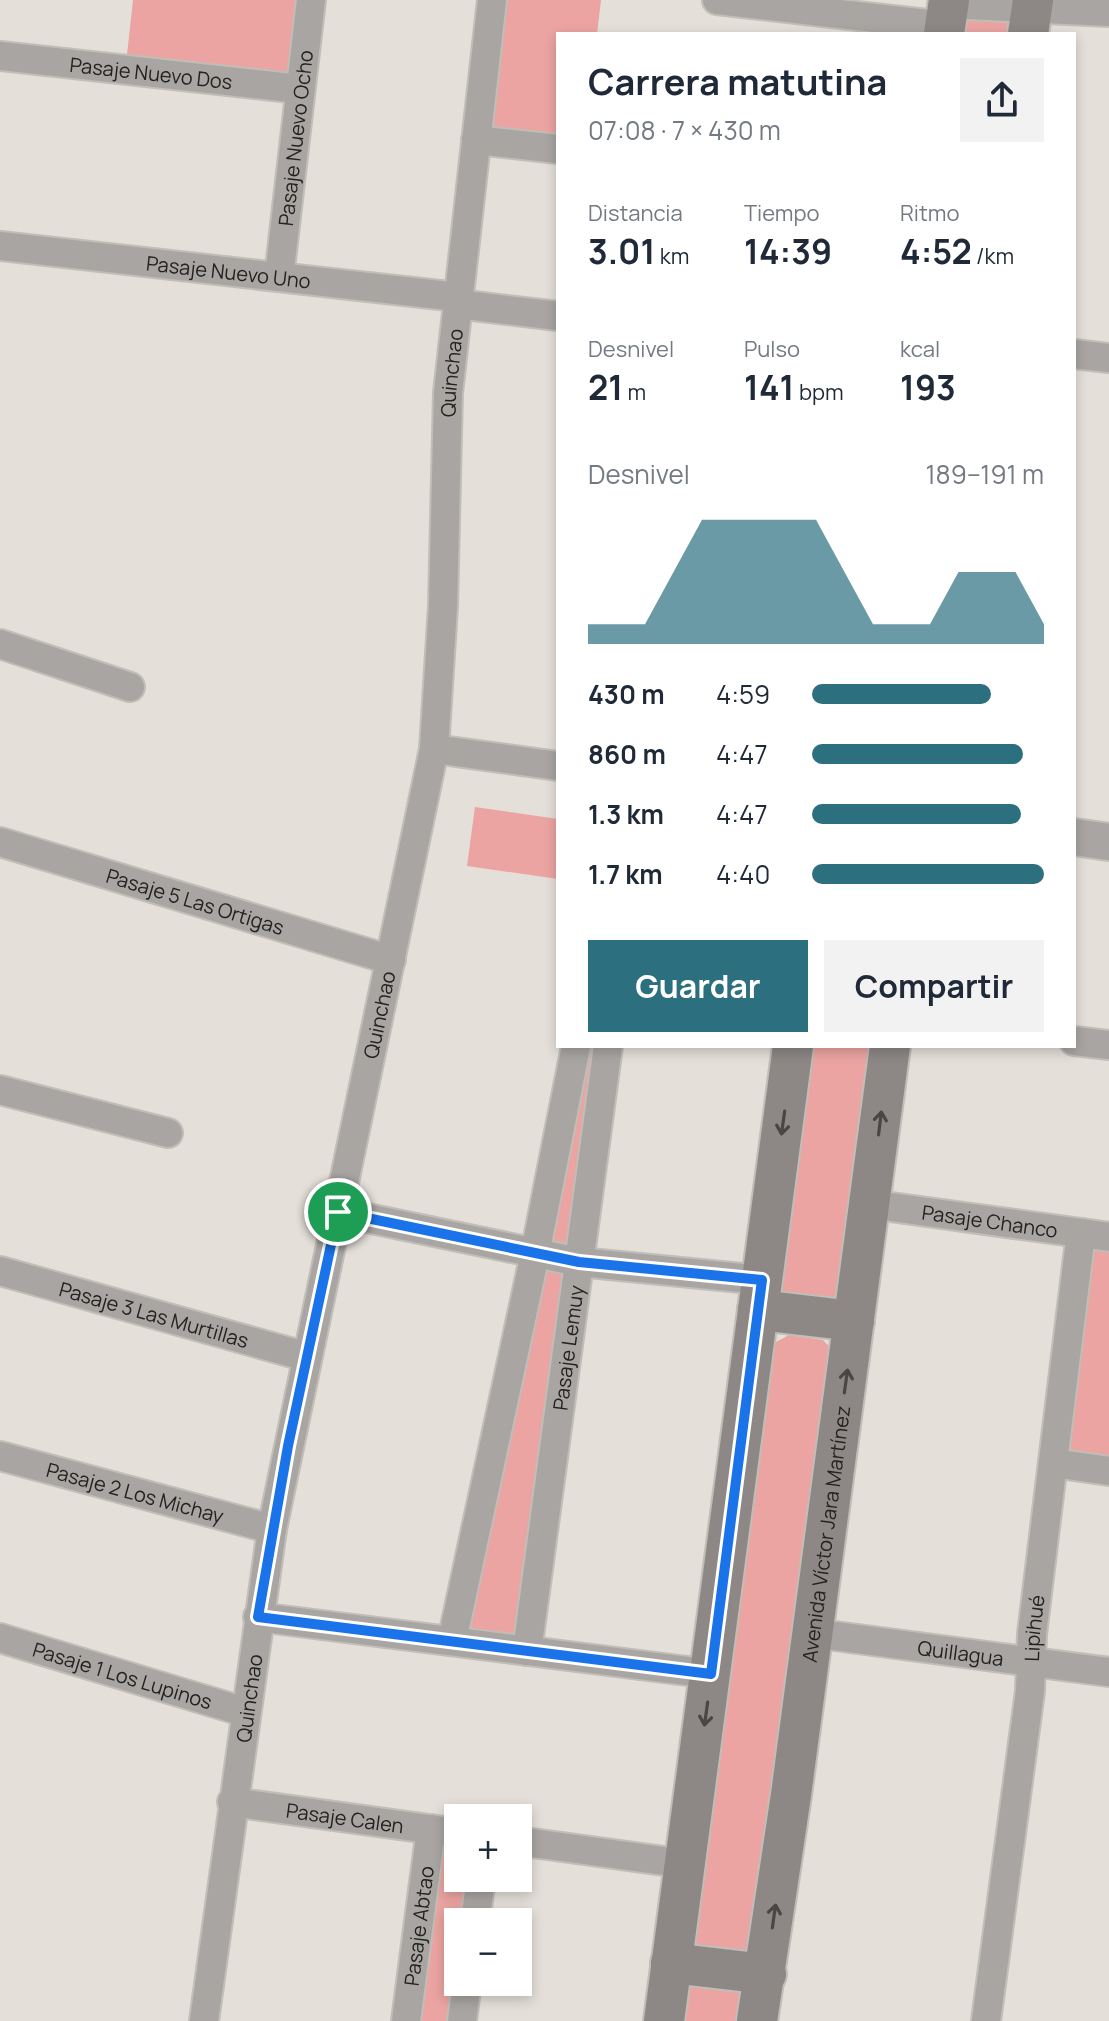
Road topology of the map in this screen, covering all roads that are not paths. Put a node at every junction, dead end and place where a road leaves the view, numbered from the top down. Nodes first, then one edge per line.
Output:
1 (311, 0) edge
2 (492, 0) edge
3 (717, 0) edge
4 (1109, 12) edge
5 (1031, 14) edge
6 (946, 16) edge
7 (0, 56) edge
8 (300, 89) junction
9 (476, 140) junction
10 (556, 149) edge
11 (0, 246) edge
12 (279, 277) junction
13 (458, 300) junction
14 (556, 316) edge
15 (1076, 354) edge
16 (1109, 358) edge
17 (0, 644) edge
18 (130, 687) dead end
19 (434, 749) junction
20 (556, 766) edge
21 (1076, 837) edge
22 (0, 842) edge
23 (1109, 842) edge
24 (391, 960) junction
25 (1076, 1041) edge
26 (1109, 1045) edge
27 (576, 1048) edge
28 (608, 1048) edge
29 (793, 1048) edge
30 (890, 1048) edge
31 (0, 1090) edge
32 (168, 1133) dead end
33 (869, 1204) junction
34 (338, 1212) junction
35 (1081, 1233) junction
36 (1109, 1237) edge
37 (535, 1254) junction
38 (579, 1262) junction
39 (0, 1271) edge
40 (760, 1295) junction
41 (854, 1321) junction
42 (307, 1357) junction
43 (0, 1456) edge
44 (1053, 1463) junction
45 (1109, 1471) edge
46 (272, 1529) junction
47 (258, 1617) junction
48 (812, 1633) junction
49 (0, 1638) edge
50 (452, 1641) junction
51 (527, 1651) junction
52 (1031, 1662) junction
53 (1109, 1672) edge
54 (711, 1674) junction
55 (245, 1712) junction
56 (232, 1802) junction
57 (444, 1831) edge
58 (444, 1836) edge
59 (532, 1843) edge
60 (686, 1864) junction
61 (671, 1963) junction
62 (766, 1974) junction
63 (465, 1996) edge
64 (204, 2021) edge
65 (406, 2021) edge
66 (462, 2021) edge
67 (664, 2021) edge
68 (757, 2021) edge
69 (986, 2021) edge

1 - 8 street, Pasaje Nuevo Ocho
2 - 9 street, Quinchao
3 - 6 street
4 - 5 street
5 - 6 street
7 - 8 street, Pasaje Nuevo Dos
8 - 12 street, Pasaje Nuevo Ocho
9 - 10 street
9 - 13 street, Quinchao
11 - 12 street, Pasaje Nuevo Uno
12 - 13 street, Pasaje Nuevo Uno
13 - 14 street, Pasaje Nuevo Uno
13 - 19 street, Quinchao
15 - 16 street
17 - 18 street
19 - 20 street
19 - 24 street, Quinchao
21 - 23 street
22 - 24 street, Pasaje 5 Las Ortigas
24 - 34 street, Quinchao
25 - 26 street
27 - 37 street
28 - 38 street, Pasaje Lemuy
29 -> 40 main road
33 -> 30 main road, Avenida Víctor Jara Martínez
31 - 32 street
33 - 35 street, Pasaje Chanco
33 - 41 main road, Avenida Víctor Jara Martínez
34 - 37 street
34 - 42 street, Quinchao
35 - 36 street, Pasaje Chanco
35 - 44 street, Lipihué
37 - 38 street
37 - 50 street
38 - 40 street
38 - 51 street, Pasaje Lemuy
39 - 42 street, Pasaje 3 Las Murtillas
40 - 41 main road
40 - 54 main road
48 -> 41 main road, Avenida Víctor Jara Martínez
42 - 46 street, Quinchao
43 - 46 street, Pasaje 2 Los Michay
44 - 45 street
44 - 52 street, Lipihué
46 - 47 street, Quinchao
47 - 50 street
47 - 55 street, Quinchao
48 - 52 street, Quillagua
62 -> 48 main road, Avenida Víctor Jara Martínez
49 - 55 street, Pasaje 1 Los Lupinos
50 - 51 street
51 - 54 street
52 - 53 street, Quillagua
52 - 69 street, Lipihué
54 -> 60 main road
55 - 56 street, Quinchao
56 - 57 street, Pasaje Calen
56 - 64 street, Quinchao
58 - 65 street, Pasaje Abtao
59 - 60 street
60 - 61 main road
61 - 62 main road
61 - 67 main road
62 - 68 main road, Avenida Víctor Jara Martínez
63 - 66 street

